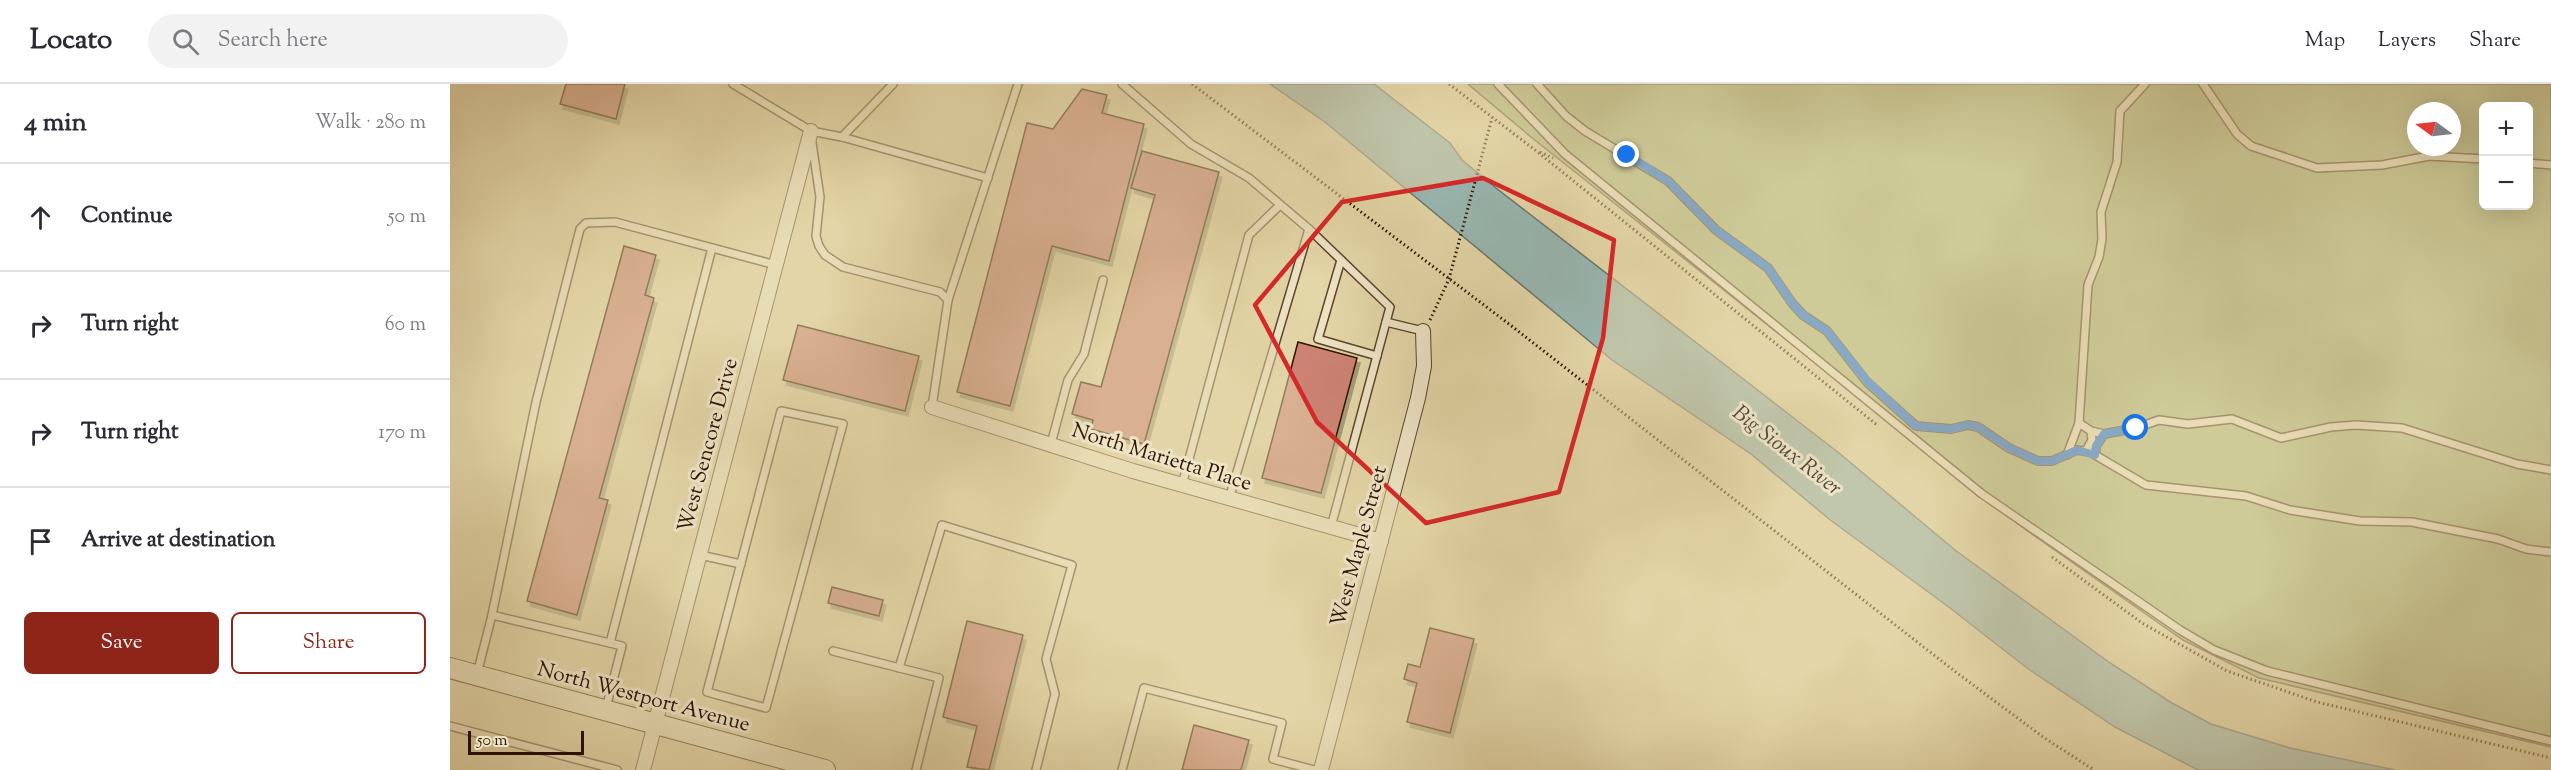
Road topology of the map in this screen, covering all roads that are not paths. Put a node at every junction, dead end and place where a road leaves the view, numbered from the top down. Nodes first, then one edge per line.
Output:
1 (733, 84) edge
2 (893, 84) edge
3 (1018, 84) edge
4 (1122, 84) edge
5 (1498, 84) edge
6 (1537, 84) edge
7 (2145, 84) edge
8 (2203, 84) edge
9 (811, 131) junction
10 (842, 137) junction
11 (2479, 159) edge
12 (2533, 163) edge
13 (2551, 165) edge
14 (988, 178) junction
15 (1280, 205) junction
16 (1309, 229) junction
17 (712, 248) junction
18 (1341, 260) junction
19 (776, 265) junction
20 (1103, 280) dead end
21 (948, 300) junction
22 (1386, 322) junction
23 (1423, 332) joint
24 (1377, 356) junction
25 (932, 407) joint
26 (2079, 423) junction
27 (2091, 431) junction
28 (2104, 434) junction
29 (1051, 444) junction
30 (2086, 451) junction
31 (2067, 455) junction
32 (2095, 455) junction
33 (2551, 470) edge
34 (1182, 485) junction
35 (1229, 499) junction
36 (1331, 527) junction
37 (1381, 541) junction
38 (2551, 552) edge
39 (700, 555) junction
40 (741, 564) junction
41 (492, 615) junction
42 (610, 643) junction
43 (833, 651) dead end
44 (450, 668) edge
45 (899, 668) junction
46 (477, 676) junction
47 (606, 710) junction
48 (656, 723) junction
49 (450, 726) edge
50 (2551, 741) edge
51 (616, 770) edge
52 (643, 770) edge
53 (825, 770) edge
54 (916, 770) edge
55 (1036, 770) edge
56 (1122, 770) edge
57 (1314, 770) edge
58 (1321, 770) edge

1 - 9 lane
2 - 10 lane
3 - 14 lane
4 - 15 lane
5 - 50 lane
6 - 31 lane
7 - 26 lane
8 - 11 lane
9 - 10 lane
9 - 19 street, West Sencore Drive
9 - 21 lane
10 - 14 lane
12 - 13 lane
14 - 21 lane
15 - 16 lane
15 - 34 lane
16 - 18 lane
16 - 35 lane
17 - 19 lane
17 - 41 lane
17 - 42 lane
18 - 22 lane
18 - 24 lane
19 - 39 street, West Sencore Drive
20 - 29 lane
21 - 25 lane
22 - 23 lane
22 - 24 lane
23 - 37 street, West Maple Street
24 - 36 lane
25 - 29 street, North Marietta Place
26 - 27 lane
26 - 31 lane
27 - 28 lane
27 - 30 lane
28 - 32 lane
28 - 33 lane
29 - 34 street, North Marietta Place
30 - 31 lane
30 - 32 lane
32 - 38 lane
34 - 35 street, North Marietta Place
35 - 36 street, North Marietta Place
36 - 37 street, North Marietta Place
37 - 58 street, West Maple Street
39 - 40 lane
39 - 48 street, West Sencore Drive
40 - 40 lane
41 - 42 lane
41 - 46 lane
42 - 47 lane
43 - 45 lane
44 - 46 main road, North Westport Avenue
45 - 54 lane
45 - 55 lane
46 - 47 main road, North Westport Avenue
47 - 48 main road, North Westport Avenue
48 - 52 street, West Sencore Drive
48 - 53 main road, North Westport Avenue
49 - 51 lane
56 - 57 lane

